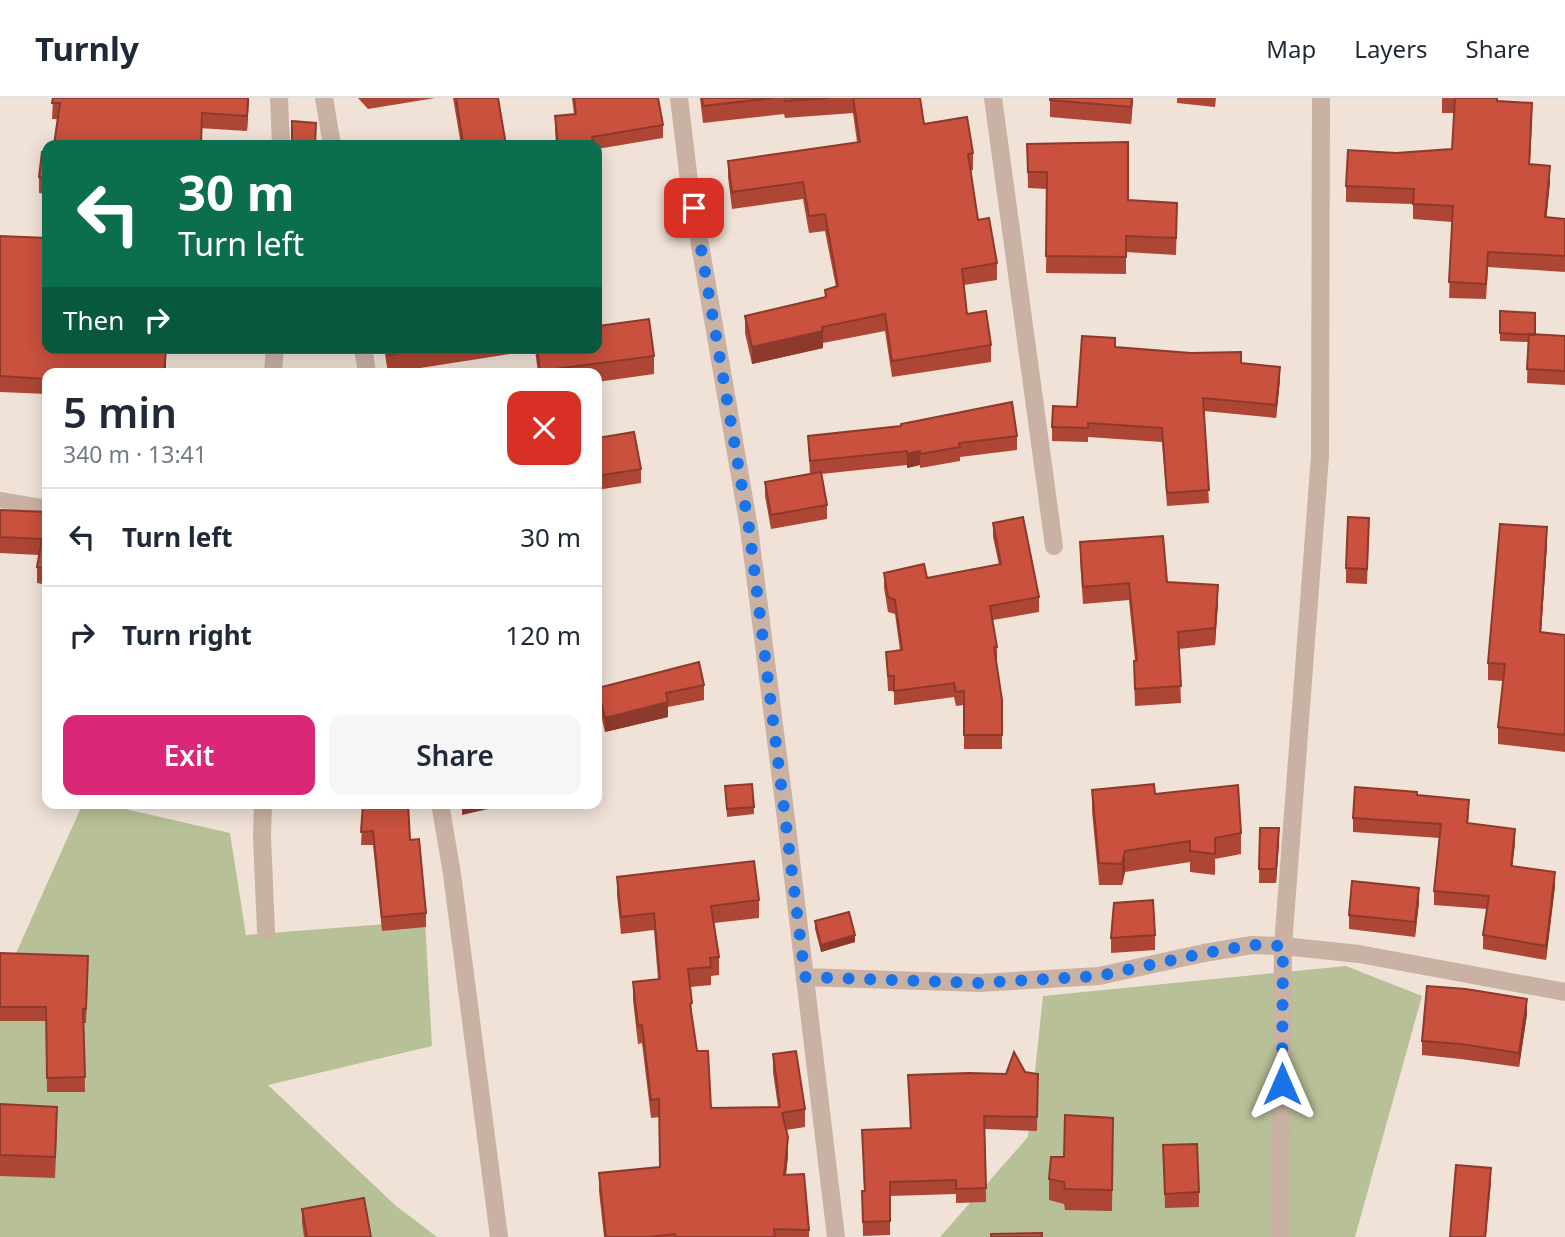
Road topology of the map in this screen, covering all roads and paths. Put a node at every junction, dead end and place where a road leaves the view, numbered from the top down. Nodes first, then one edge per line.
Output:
1 (279, 98) edge
2 (324, 98) edge
3 (679, 98) edge
4 (993, 98) edge
5 (1321, 98) edge
6 (281, 140) edge
7 (331, 140) edge
8 (0, 500) edge
9 (42, 507) edge
10 (1054, 546) dead end
11 (263, 809) edge
12 (441, 809) edge
13 (267, 931) dead end
14 (1283, 946) junction
15 (805, 977) junction
16 (1565, 992) edge
17 (499, 1237) edge
18 (835, 1237) edge
19 (1280, 1237) edge

1 - 6 street
2 - 7 street
3 - 15 street
4 - 10 street
5 - 14 street
8 - 9 lane
11 - 13 street
12 - 17 street
14 - 15 street
14 - 16 street
14 - 19 street
15 - 18 street

